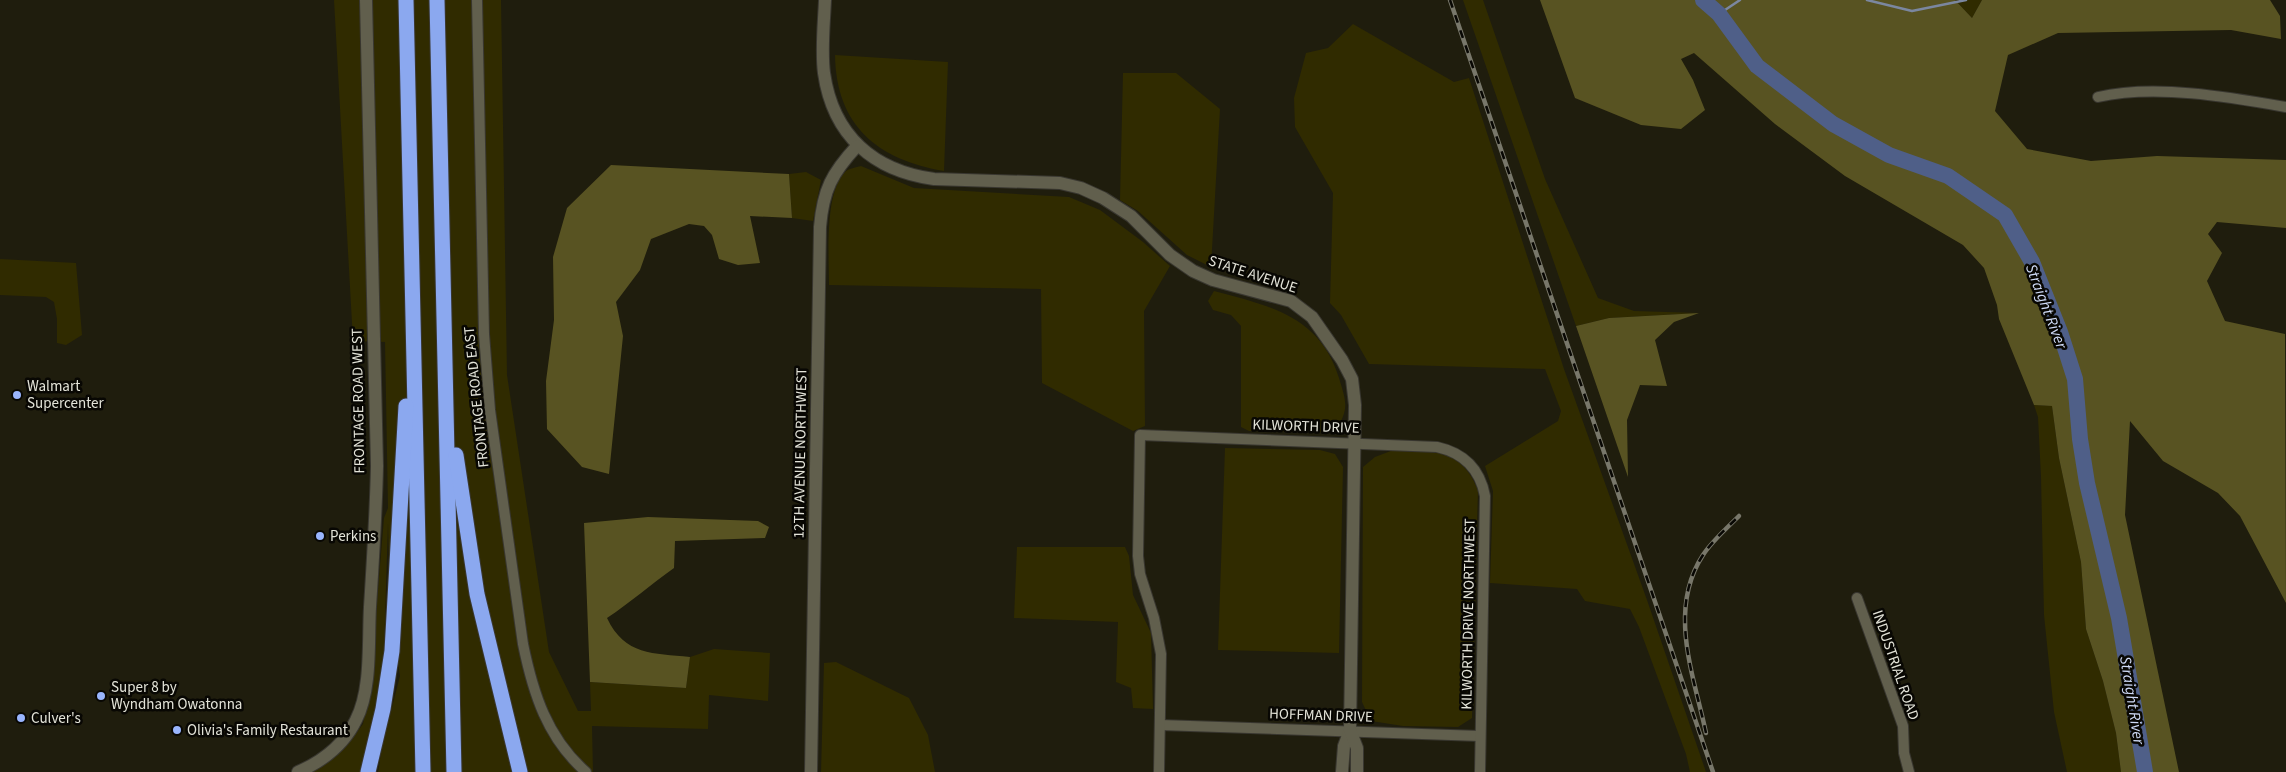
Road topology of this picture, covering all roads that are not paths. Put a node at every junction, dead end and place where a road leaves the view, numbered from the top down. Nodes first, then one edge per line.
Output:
1 (366, 0) edge
2 (406, 0) edge
3 (437, 0) edge
4 (477, 0) edge
5 (825, 0) edge
6 (2098, 97) dead end
7 (2286, 107) edge
8 (857, 146) junction
9 (412, 318) junction
10 (444, 332) junction
11 (1354, 444) junction
12 (1467, 461) joint
13 (1857, 598) dead end
14 (1160, 726) junction
15 (510, 727) junction
16 (1350, 730) junction
17 (1480, 736) junction
18 (298, 772) edge
19 (368, 772) edge
20 (423, 772) edge
21 (454, 772) edge
22 (520, 772) edge
23 (528, 772) edge
24 (586, 772) edge
25 (811, 772) edge
26 (1159, 772) edge
27 (1342, 772) edge
28 (1357, 772) edge
29 (1480, 772) edge
30 (1909, 772) edge

1 - 18 street, FRONTAGE ROAD WEST
2 - 9 highway
3 - 10 highway
4 - 24 street, FRONTAGE ROAD EAST
5 - 8 street, STATE AVENUE
6 - 7 street
8 - 11 street, STATE AVENUE
8 - 25 street, 12TH AVENUE NORTHWEST
9 - 19 highway
9 - 20 highway
10 - 15 highway
10 - 21 highway
11 - 12 street, KILWORTH DRIVE
11 - 14 street, KILWORTH DRIVE
11 - 16 street, STATE AVENUE
12 - 17 street, KILWORTH DRIVE NORTHWEST
13 - 30 street, INDUSTRIAL ROAD
14 - 16 street, HOFFMAN DRIVE
14 - 26 street
15 - 22 highway
15 - 23 highway
16 - 17 street, HOFFMAN DRIVE
16 - 27 street
16 - 28 street
17 - 29 street, KILWORTH DRIVE NORTHWEST

